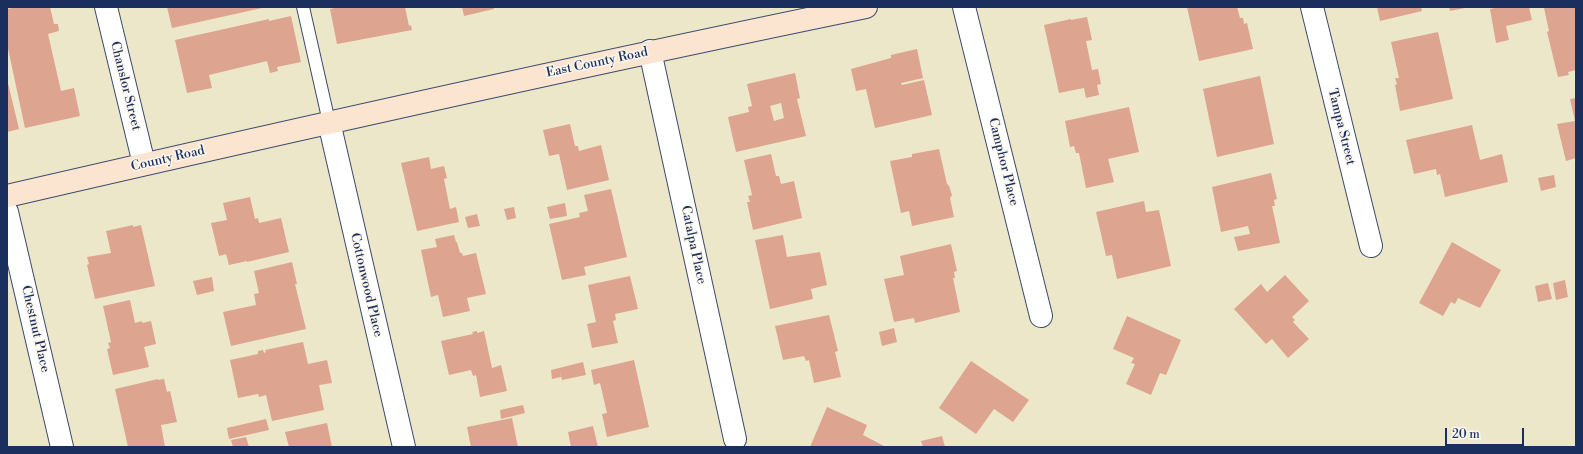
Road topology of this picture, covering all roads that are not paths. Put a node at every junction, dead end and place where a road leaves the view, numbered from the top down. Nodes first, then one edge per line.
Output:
1 (106, 7) edge
2 (303, 7) edge
3 (866, 7) edge
4 (964, 7) edge
5 (1312, 7) edge
6 (650, 51) junction
7 (329, 122) junction
8 (144, 164) junction
9 (7, 196) edge
10 (7, 212) edge
11 (1371, 246) dead end
12 (1041, 316) dead end
13 (735, 438) dead end
14 (62, 447) edge
15 (404, 447) edge

1 - 8 street, Chanslor Street
2 - 7 lane
3 - 6 street, East County Road
4 - 12 street, Camphor Place
5 - 11 street, Tampa Street
6 - 7 street, East County Road
6 - 13 street, Catalpa Place
7 - 8 street, County Road
7 - 15 street, Cottonwood Place
8 - 9 street, County Road
10 - 14 street, Chestnut Place

